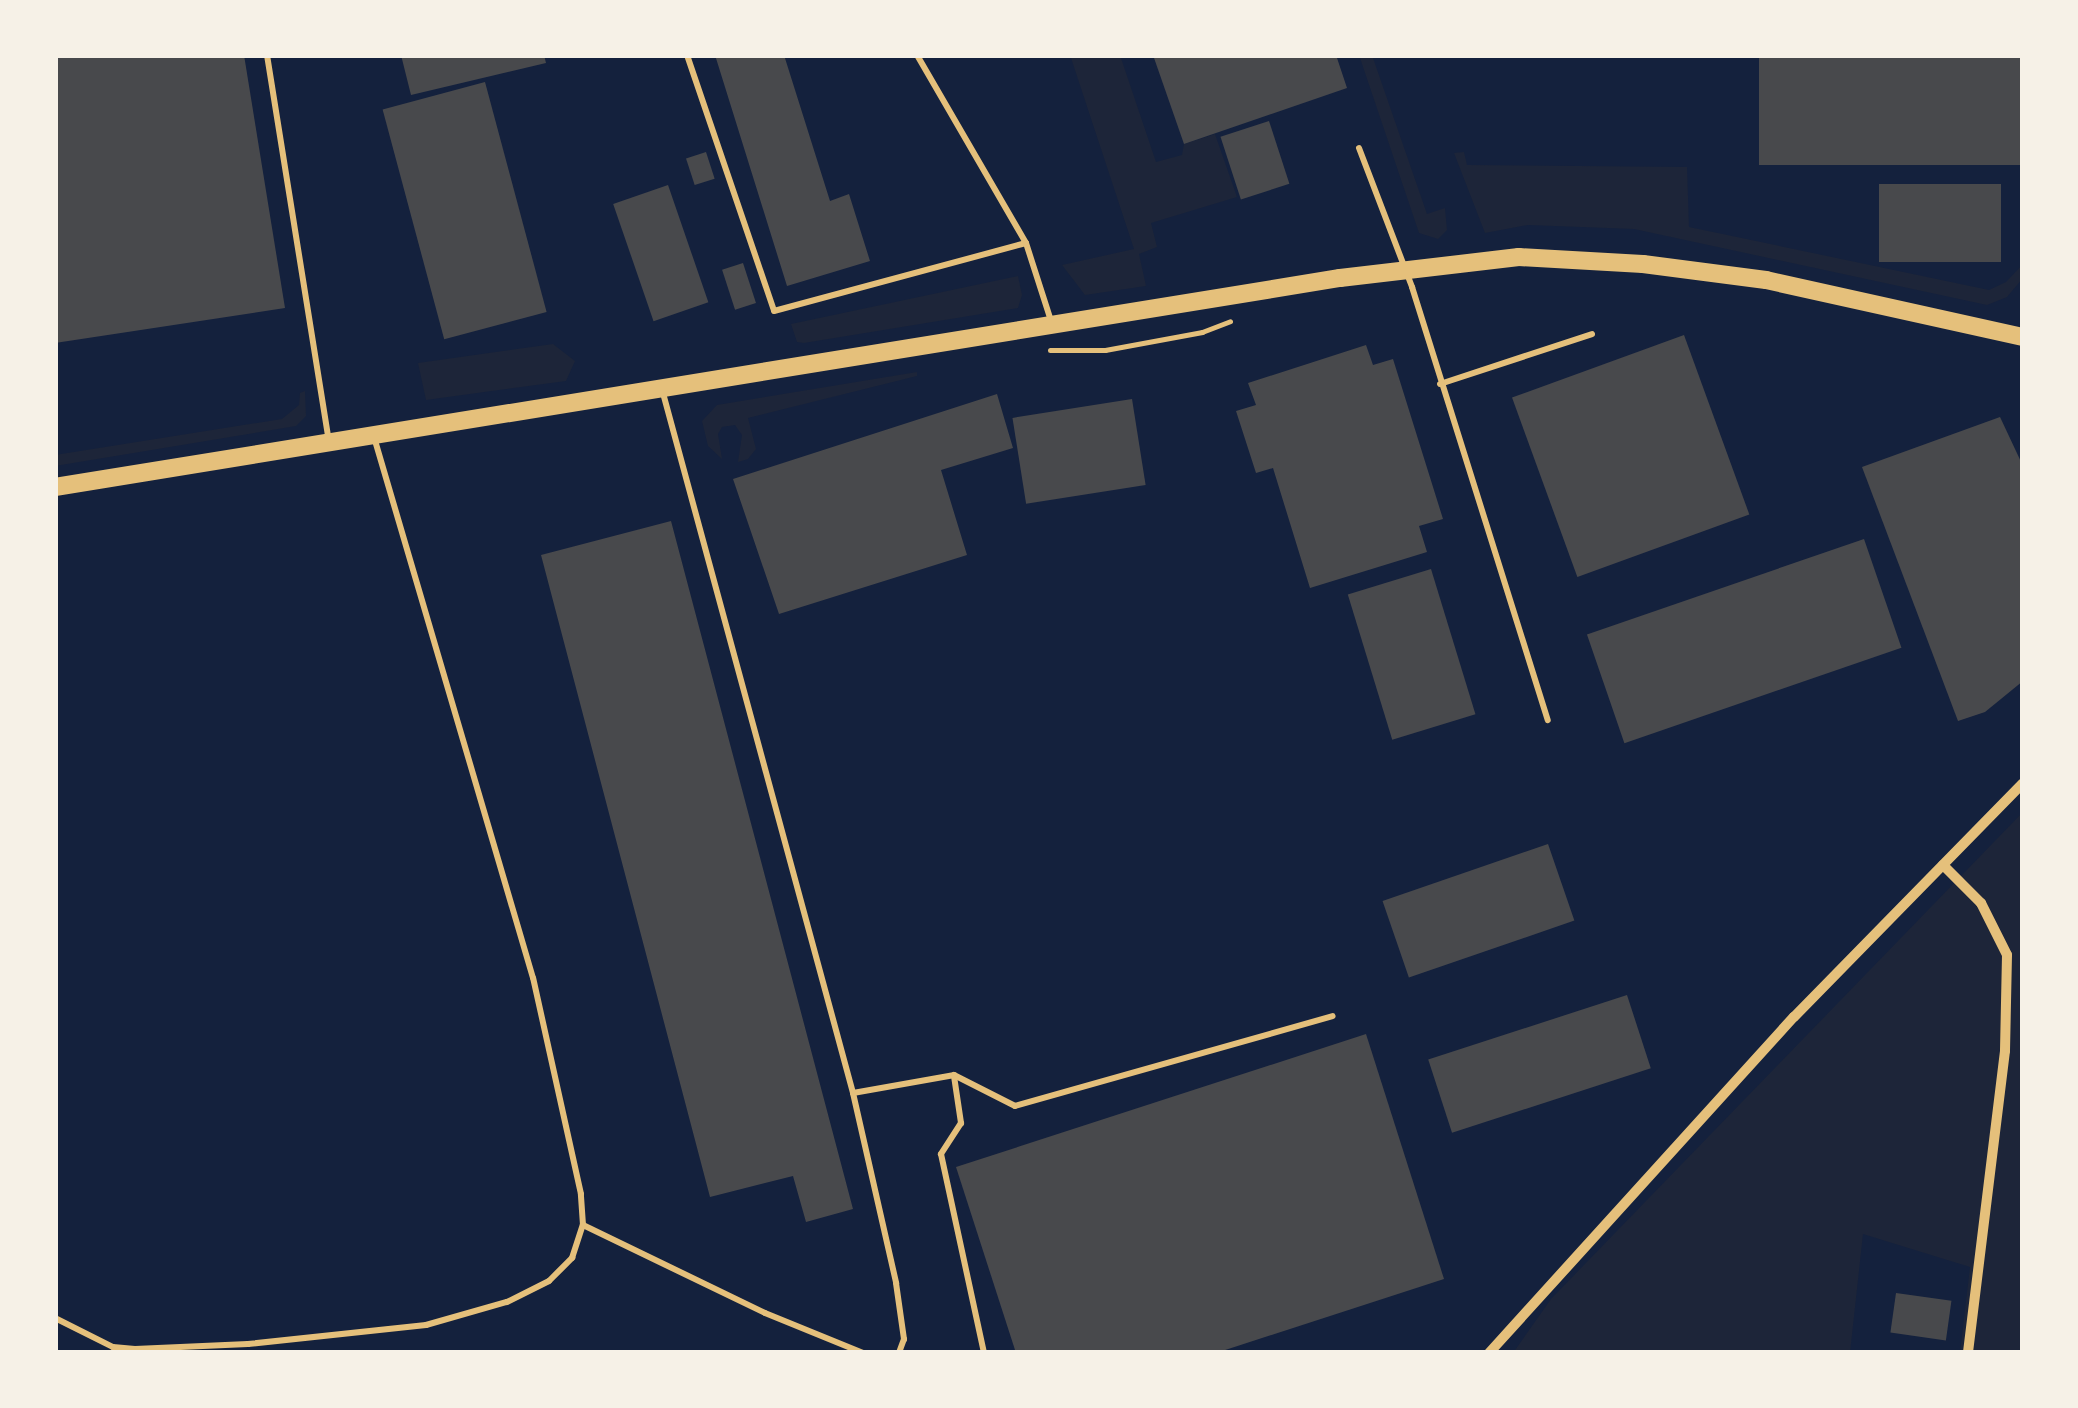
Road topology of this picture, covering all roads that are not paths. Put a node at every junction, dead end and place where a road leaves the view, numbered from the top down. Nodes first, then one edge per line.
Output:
1 (267, 55) edge
2 (687, 55) edge
3 (917, 55) edge
4 (1359, 148) dead end
5 (1026, 243) junction
6 (1405, 270) junction
7 (1052, 325) junction
8 (1592, 334) dead end
9 (2023, 336) edge
10 (1440, 384) junction
11 (662, 386) junction
12 (373, 433) junction
13 (329, 442) junction
14 (55, 488) edge
15 (1548, 720) dead end
16 (2023, 783) edge
17 (1942, 866) junction
18 (1332, 1016) dead end
19 (954, 1075) junction
20 (854, 1092) junction
21 (583, 1225) junction
22 (55, 1318) edge
23 (863, 1353) edge
24 (898, 1353) edge
25 (984, 1353) edge
26 (1489, 1353) edge
27 (1968, 1353) edge

1 - 13 lane
2 - 5 lane
3 - 5 lane
4 - 6 lane
5 - 7 lane
6 - 7 street
6 - 9 street
6 - 10 lane
7 - 11 street
8 - 10 lane
10 - 15 lane
11 - 12 street
11 - 20 lane
12 - 13 street
12 - 21 lane
13 - 14 street
16 - 17 street
17 - 26 street
17 - 27 street
18 - 19 lane
19 - 20 lane
19 - 25 lane
20 - 24 lane
21 - 22 lane
21 - 23 lane

